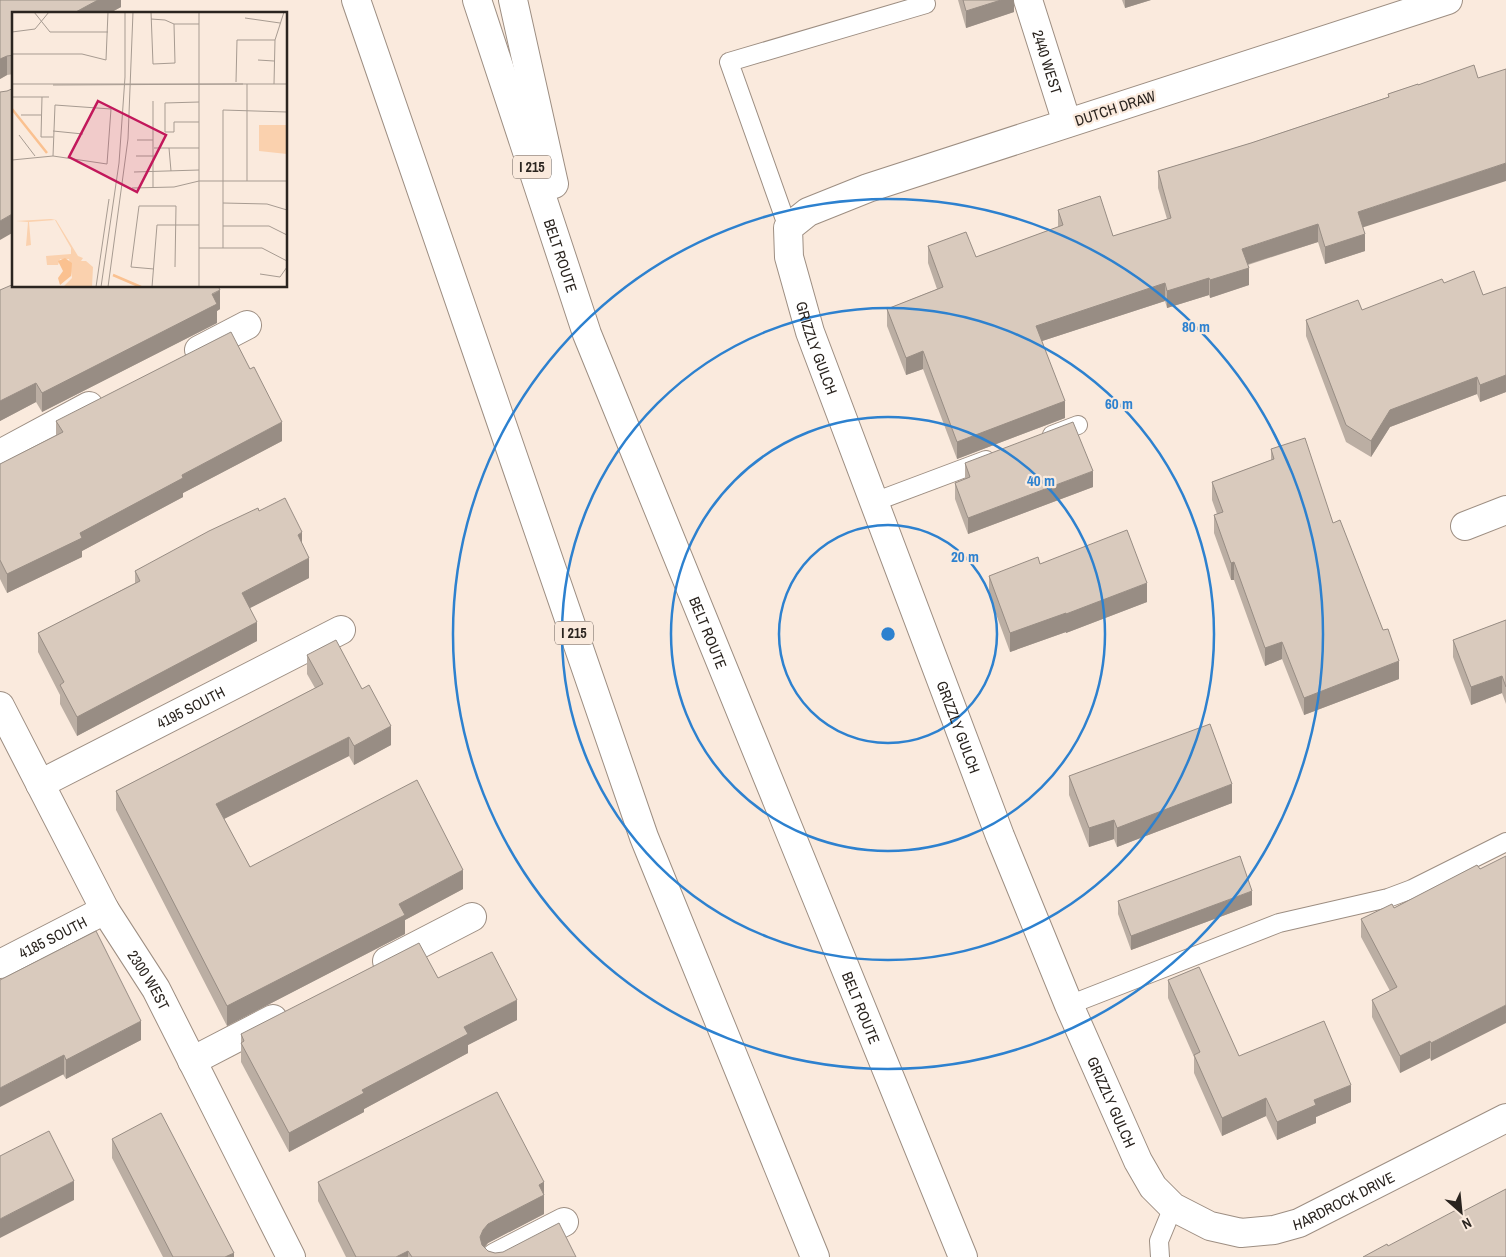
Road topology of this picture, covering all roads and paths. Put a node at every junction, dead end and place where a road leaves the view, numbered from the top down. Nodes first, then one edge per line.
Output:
1 (356, 0) edge
2 (477, 0) edge
3 (514, 0) edge
4 (1028, 0) edge
5 (1448, 0) edge
6 (926, 4) dead end
7 (1067, 123) junction
8 (788, 228) junction
9 (248, 325) dead end
10 (587, 334) junction
11 (179, 360) edge
12 (111, 395) edge
13 (1078, 425) dead end
14 (1033, 442) edge
15 (0, 454) edge
16 (997, 455) edge
17 (874, 502) junction
18 (1506, 510) edge
19 (1465, 526) dead end
20 (341, 630) dead end
21 (0, 706) edge
22 (40, 784) junction
23 (1506, 842) edge
24 (105, 910) junction
25 (472, 917) dead end
26 (0, 964) edge
27 (367, 971) edge
28 (1068, 1005) junction
29 (297, 1007) edge
30 (192, 1061) junction
31 (1506, 1118) edge
32 (1173, 1207) junction
33 (564, 1222) dead end
34 (291, 1257) edge
35 (496, 1257) edge
36 (815, 1257) edge
37 (963, 1257) edge
38 (1160, 1257) edge

1 - 36 main road, I 215
2 - 10 main road, BELT ROUTE / I 215
3 - 10 main road
4 - 7 main road, 2440 WEST
5 - 7 main road, DUTCH DRAW
6 - 8 lane
7 - 8 main road, DUTCH DRAW
8 - 17 main road, GRIZZLY GULCH
9 - 11 main road
10 - 37 main road, BELT ROUTE / I 215
12 - 15 main road
13 - 14 lane
16 - 17 lane
17 - 28 main road, GRIZZLY GULCH
18 - 19 main road
20 - 22 main road, 4195 SOUTH
21 - 22 main road, 2300 WEST
22 - 24 main road, 2300 WEST
23 - 28 lane
24 - 26 main road, 4185 SOUTH
24 - 30 main road, 2300 WEST
25 - 27 main road
28 - 32 main road, GRIZZLY GULCH
29 - 30 main road
30 - 34 main road, 2300 WEST
31 - 32 main road, HARDROCK DRIVE
32 - 38 lane
33 - 35 main road

